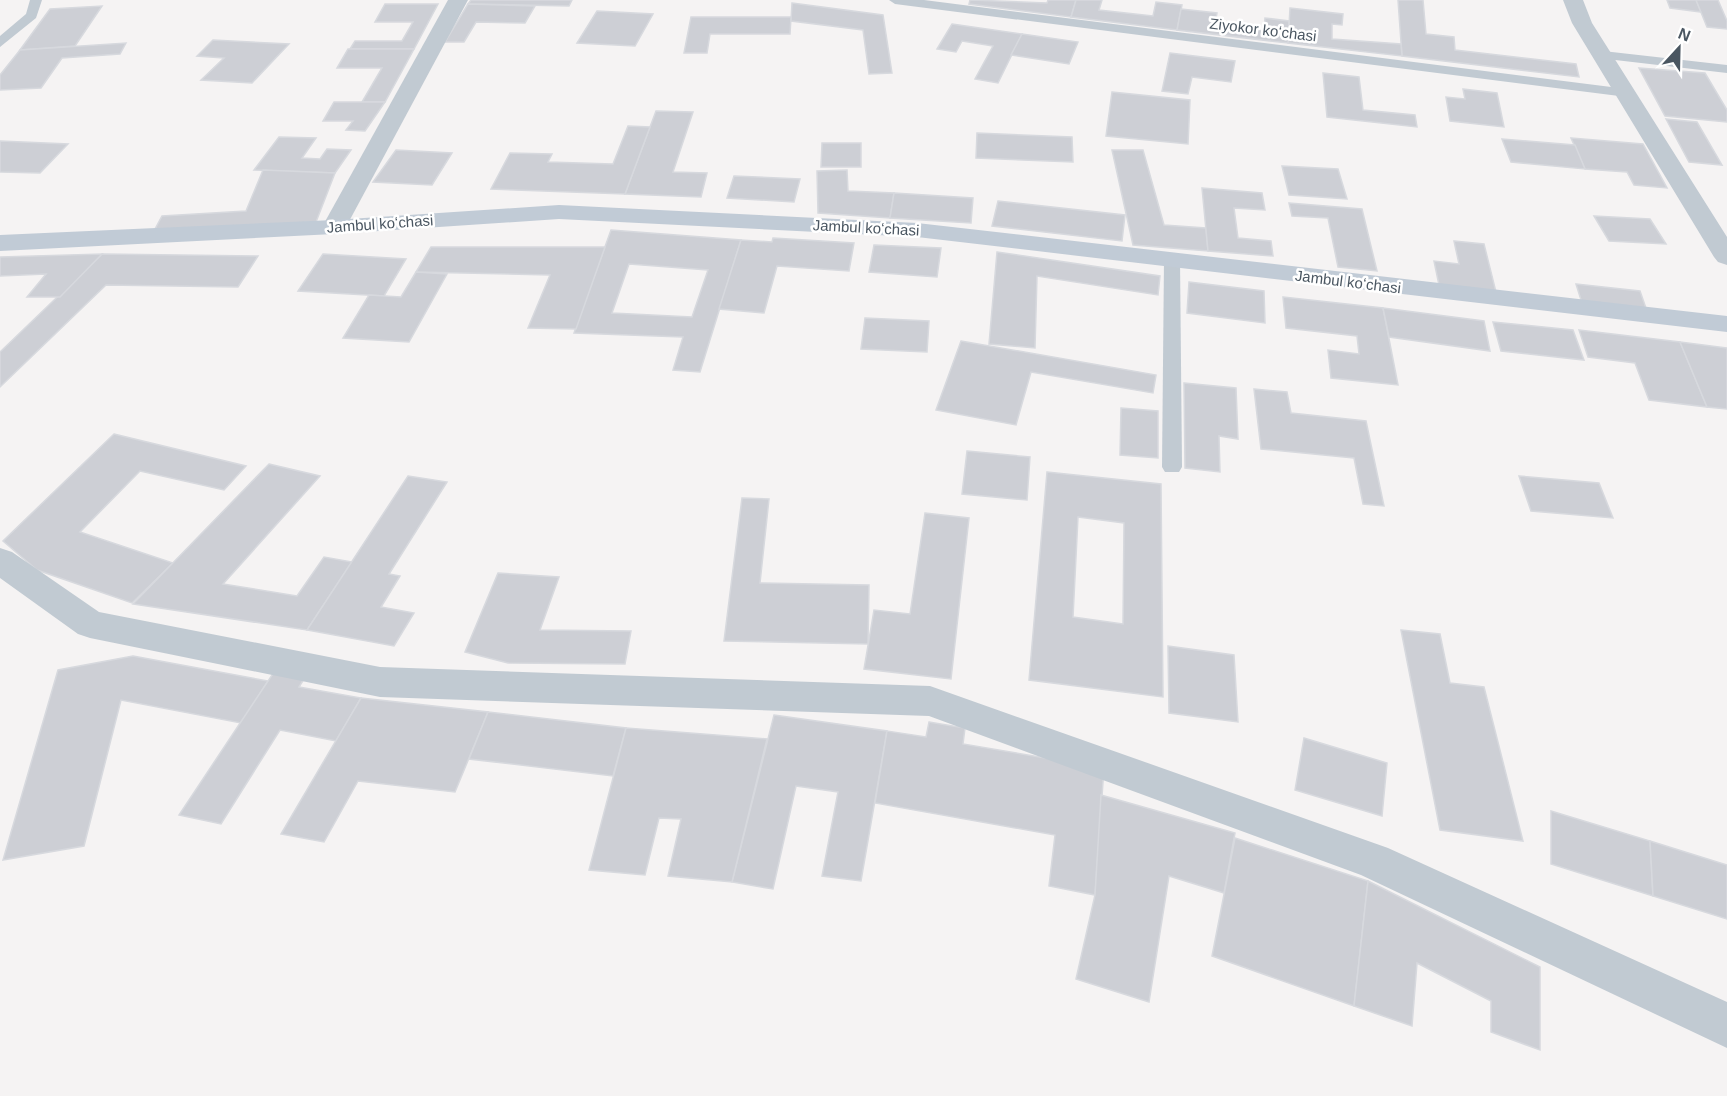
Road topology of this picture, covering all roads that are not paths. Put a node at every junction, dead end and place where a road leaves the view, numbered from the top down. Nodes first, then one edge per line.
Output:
1 (36, 0) edge
2 (458, 0) edge
3 (895, 0) edge
4 (1573, 0) edge
5 (0, 43) edge
6 (1603, 55) junction
7 (1727, 69) edge
8 (1627, 93) junction
9 (334, 227) junction
10 (0, 243) edge
11 (1727, 256) edge
12 (1172, 259) junction
13 (1727, 324) edge
14 (1172, 467) dead end
15 (0, 561) edge
16 (1727, 1025) edge

1 - 5 lane
2 - 9 street
3 - 8 lane, Ziyokor koʻchasi
4 - 6 street
6 - 7 lane
6 - 8 street
8 - 11 street
9 - 10 street, Jambul koʻchasi
9 - 12 street, Jambul koʻchasi
12 - 13 street, Jambul koʻchasi
12 - 14 lane
15 - 16 street

